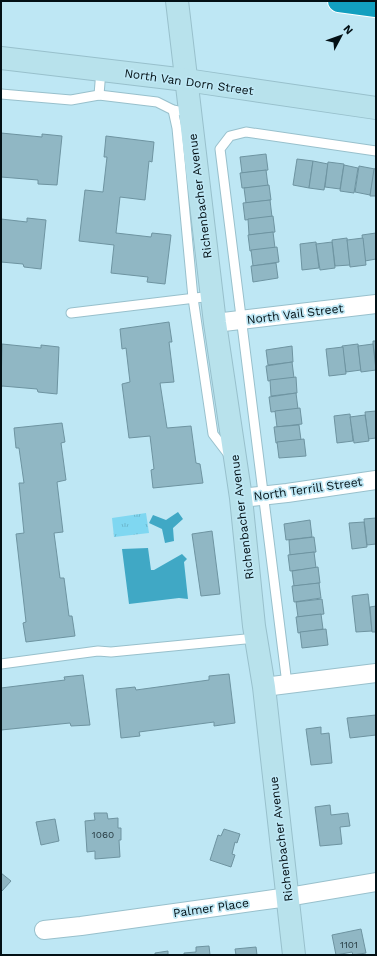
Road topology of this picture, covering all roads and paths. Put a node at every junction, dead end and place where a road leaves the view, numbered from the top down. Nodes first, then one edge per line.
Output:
1 (177, 1) edge
2 (339, 1) edge
3 (376, 6) edge
4 (1, 58) edge
5 (101, 70) junction
6 (186, 80) junction
7 (1, 94) edge
8 (99, 95) junction
9 (376, 108) edge
10 (181, 111) junction
11 (376, 151) edge
12 (202, 297) junction
13 (376, 304) edge
14 (71, 313) dead end
15 (242, 320) junction
16 (215, 323) junction
17 (235, 462) junction
18 (376, 480) edge
19 (264, 496) junction
20 (241, 498) junction
21 (256, 638) junction
22 (1, 664) edge
23 (376, 673) edge
24 (287, 684) junction
25 (264, 687) junction
26 (376, 882) edge
27 (288, 897) junction
28 (44, 930) dead end
29 (294, 955) edge

1 - 6 street, Richenbacher Avenue
2 - 3 highway
4 - 5 street, North Van Dorn Street
5 - 6 street, North Van Dorn Street
5 - 8 lane
6 - 9 street, North Van Dorn Street
6 - 10 street, Richenbacher Avenue
7 - 8 lane
8 - 10 lane
10 - 12 street, Richenbacher Avenue
11 - 15 lane
12 - 14 lane
12 - 16 street, Richenbacher Avenue
12 - 17 lane
13 - 15 street, North Vail Street
15 - 16 street, North Vail Street
15 - 19 lane
16 - 17 street, Richenbacher Avenue
17 - 20 street, Richenbacher Avenue
18 - 19 street, North Terrill Street
19 - 20 street, North Terrill Street
19 - 24 lane
20 - 21 street, Richenbacher Avenue
21 - 22 lane
21 - 25 street, Richenbacher Avenue
23 - 24 street
24 - 25 street
25 - 27 street, Richenbacher Avenue
26 - 27 street, Palmer Place
27 - 28 street, Palmer Place
27 - 29 street, Richenbacher Avenue

